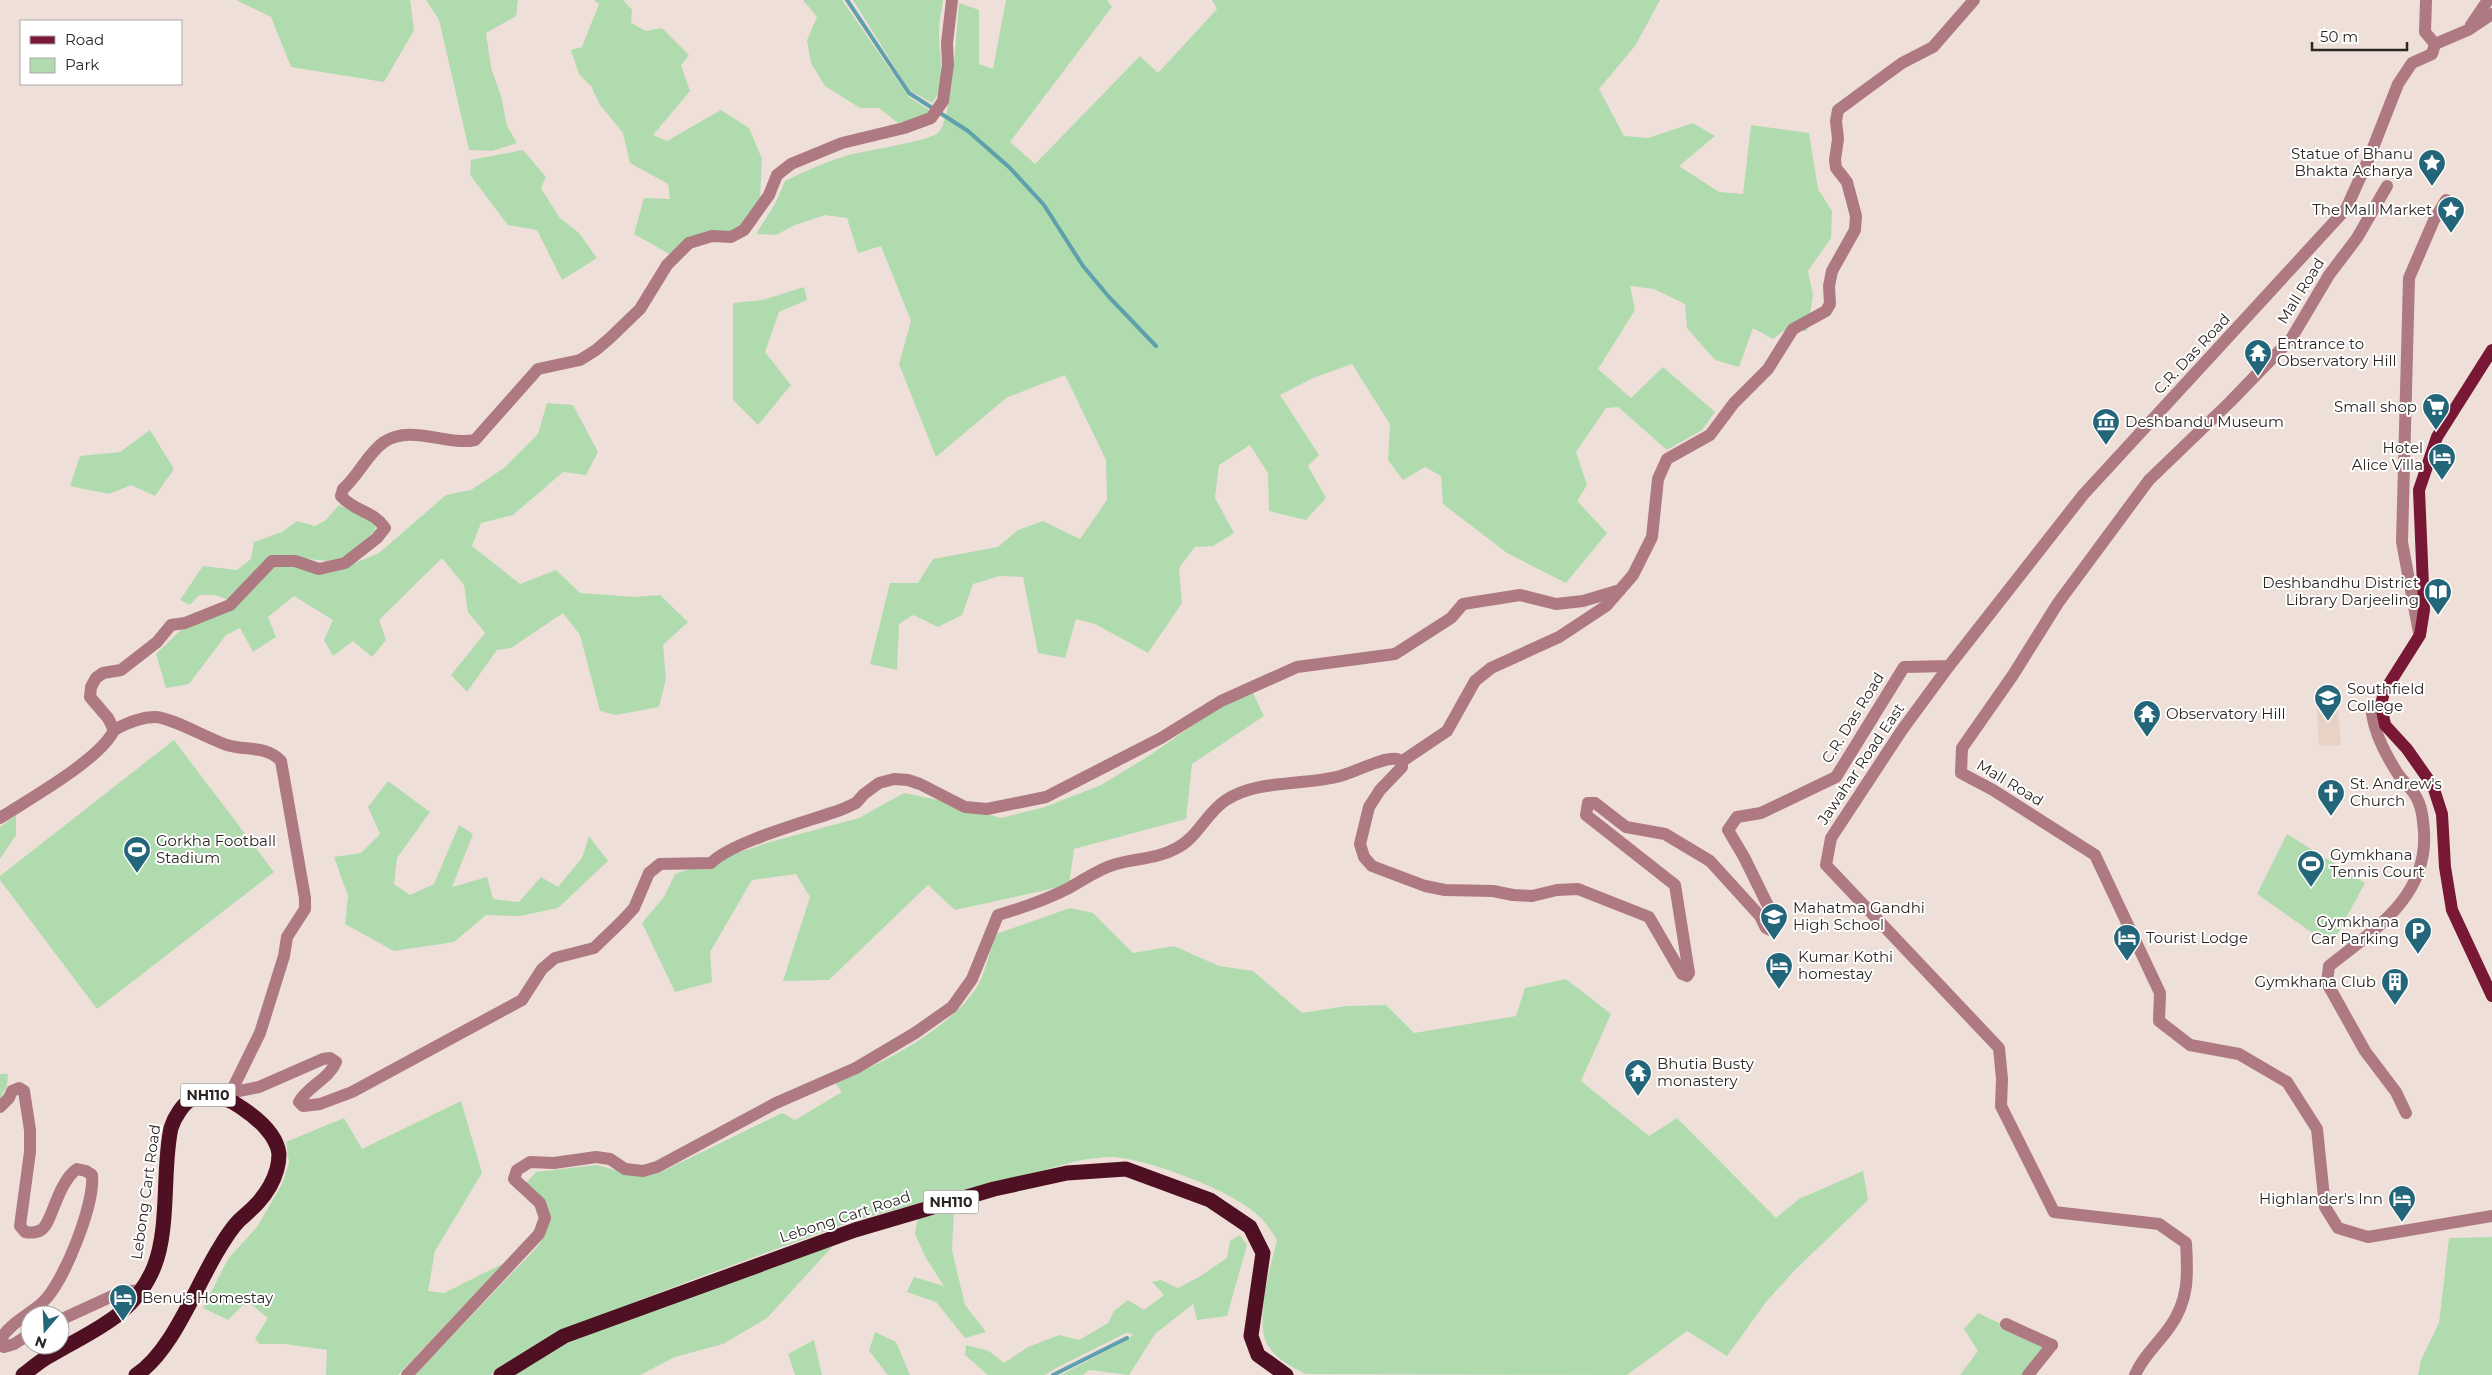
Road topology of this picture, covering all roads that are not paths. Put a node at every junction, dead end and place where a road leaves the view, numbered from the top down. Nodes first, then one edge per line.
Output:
1 (952, 0) edge
2 (1974, 0) edge
3 (2426, 0) edge
4 (2488, 0) edge
5 (2492, 14) edge
6 (2468, 30) junction
7 (2435, 44) junction
8 (2386, 186) dead end
9 (2446, 200) dead end
10 (2492, 350) edge
11 (1620, 590) junction
12 (2420, 635) junction
13 (1948, 666) junction
14 (2381, 705) junction
15 (114, 730) junction
16 (1401, 762) junction
17 (0, 818) edge
18 (2492, 996) edge
19 (225, 1094) junction
20 (0, 1107) edge
21 (2406, 1113) dead end
22 (2492, 1216) edge
23 (142, 1290) junction
24 (70, 1315) edge
25 (2006, 1324) dead end
26 (20, 1340) edge
27 (0, 1343) edge
28 (2052, 1345) junction
29 (24, 1375) edge
30 (136, 1375) edge
31 (407, 1375) edge
32 (501, 1375) edge
33 (1286, 1375) edge
34 (2028, 1375) edge
35 (2038, 1375) edge
36 (2135, 1375) edge

1 - 15 street
2 - 11 street
3 - 7 street
4 - 6 street
5 - 6 street
6 - 7 street
7 - 13 street, C.R. Das Road
8 - 22 street, Mall Road
9 - 12 street
10 - 12 main road
11 - 16 street
11 - 19 street
12 - 14 main road
13 - 16 street, C.R. Das Road
13 - 36 street, Jawahar Road East
14 - 18 main road
14 - 21 street
15 - 17 street
15 - 19 street
16 - 31 street
19 - 23 highway, Lebong Cart Road / NH110
19 - 30 highway, NH110
20 - 27 street
23 - 24 street
23 - 29 highway, Lebong Cart Road / NH110
25 - 28 street
26 - 27 street
28 - 34 street
28 - 35 street
32 - 33 highway, Lebong Cart Road / NH110

